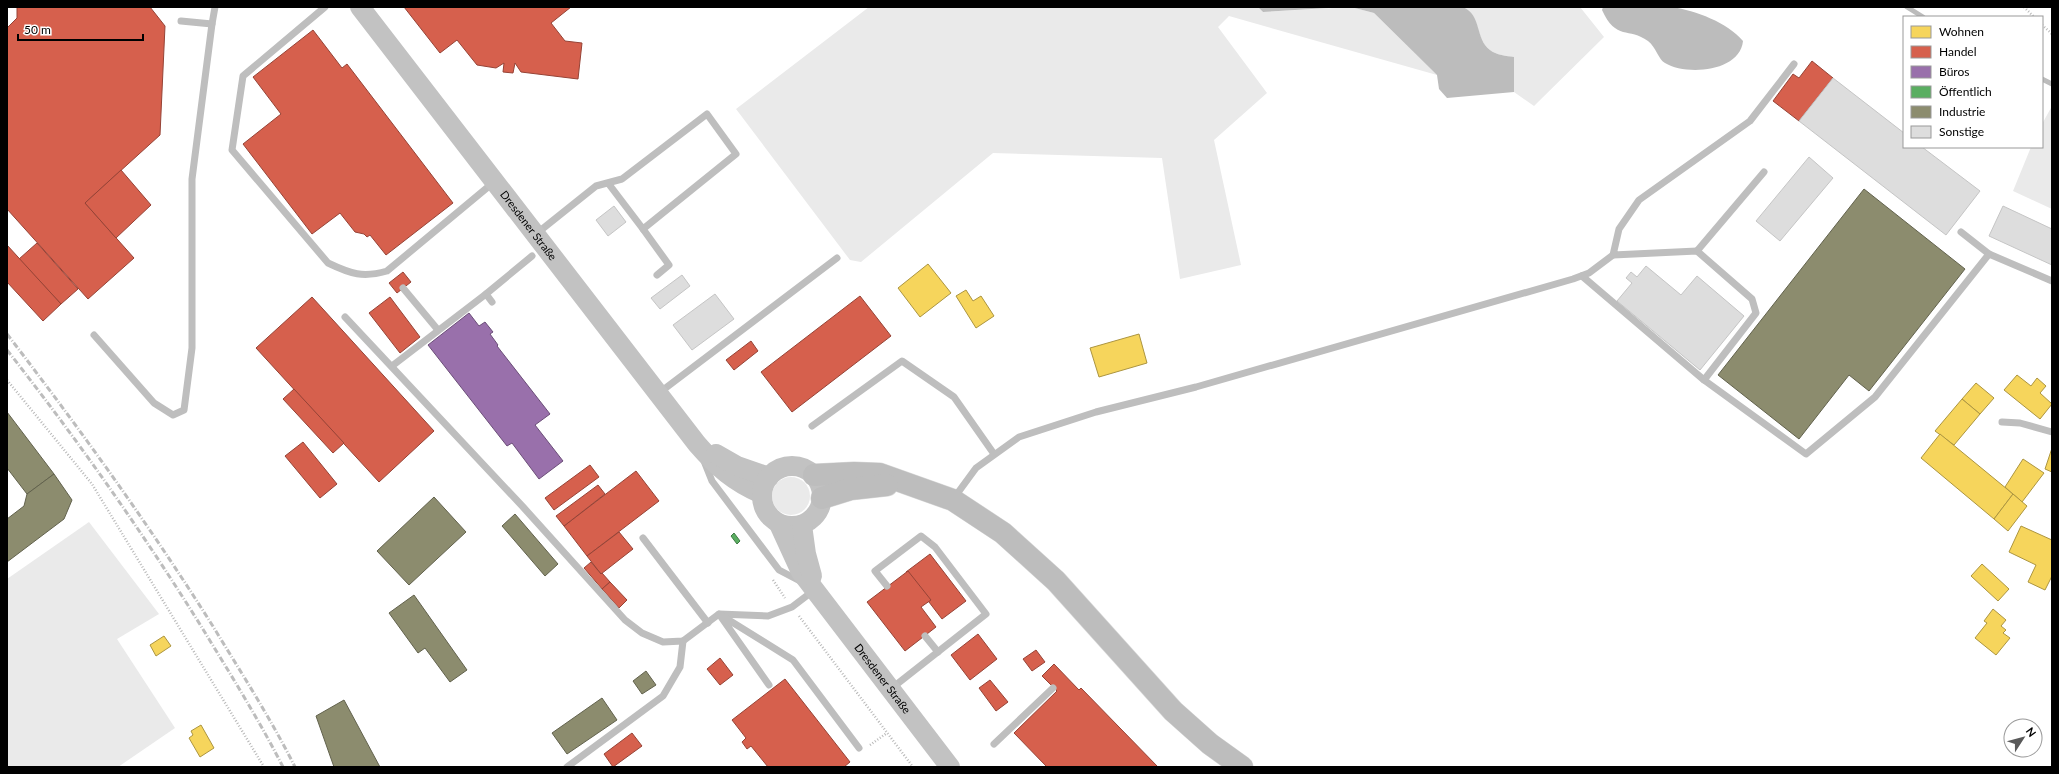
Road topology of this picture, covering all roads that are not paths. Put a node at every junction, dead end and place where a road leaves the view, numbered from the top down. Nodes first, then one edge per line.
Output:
1 (215, 7) edge
2 (325, 7) edge
3 (360, 7) edge
4 (181, 21) dead end
5 (212, 24) junction
6 (1794, 64) dead end
7 (1764, 172) dead end
8 (495, 181) junction
9 (608, 183) junction
10 (643, 229) junction
11 (1961, 232) dead end
12 (535, 234) junction
13 (1697, 251) junction
14 (1989, 254) junction
15 (1613, 255) junction
16 (532, 256) dead end
17 (837, 258) dead end
18 (657, 275) dead end
19 (1582, 276) junction
20 (2052, 281) edge
21 (403, 288) dead end
22 (486, 294) junction
23 (492, 302) dead end
24 (345, 317) dead end
25 (438, 330) junction
26 (94, 335) dead end
27 (392, 366) junction
28 (1704, 380) junction
29 (658, 394) junction
30 (2002, 422) dead end
31 (812, 426) dead end
32 (2052, 432) edge
33 (697, 444) junction
34 (994, 454) junction
35 (814, 476) junction
36 (911, 484) junction
37 (765, 486) junction
38 (822, 498) junction
39 (953, 500) junction
40 (780, 524) junction
41 (802, 525) junction
42 (643, 538) dead end
43 (887, 586) dead end
44 (816, 589) junction
45 (719, 614) junction
46 (708, 623) junction
47 (925, 636) dead end
48 (683, 641) junction
49 (938, 652) junction
50 (769, 685) dead end
51 (1053, 688) dead end
52 (891, 689) junction
53 (994, 744) dead end
54 (859, 748) road end
55 (567, 767) edge
56 (950, 767) edge
57 (1242, 767) edge

1 - 5 lane
2 - 8 lane
3 - 8 main road, Dresdener Straße
4 - 5 lane
5 - 26 lane
6 - 15 lane
7 - 13 lane
8 - 12 main road, Dresdener Straße
9 - 10 lane
9 - 10 lane
9 - 12 lane
10 - 18 lane
11 - 14 lane
12 - 29 main road, Dresdener Straße
13 - 15 lane
13 - 28 lane
14 - 20 lane
14 - 28 lane
15 - 19 lane
16 - 22 lane
17 - 29 lane
19 - 28 lane
19 - 34 lane
21 - 25 lane
22 - 23 lane
22 - 25 lane
24 - 27 lane
25 - 27 lane
27 - 48 lane
29 - 33 main road, Dresdener Straße
30 - 32 lane
31 - 34 lane
33 - 37 main road, Dresdener Straße
33 - 44 lane
34 - 39 lane
35 - 36 main road
35 - 37 main road
35 - 38 main road
36 - 38 main road
36 - 39 main road
37 - 40 main road, Dresdener Straße
38 - 41 main road
39 - 57 main road
40 - 41 main road
40 - 44 main road, Dresdener Straße
41 - 44 main road, Dresdener Straße
42 - 46 lane
43 - 49 lane
44 - 45 lane
44 - 52 main road, Dresdener Straße
45 - 46 lane
45 - 50 lane
45 - 54 lane
46 - 48 lane
47 - 49 lane
48 - 55 lane
49 - 52 lane
51 - 53 lane
52 - 56 main road, Dresdener Straße

